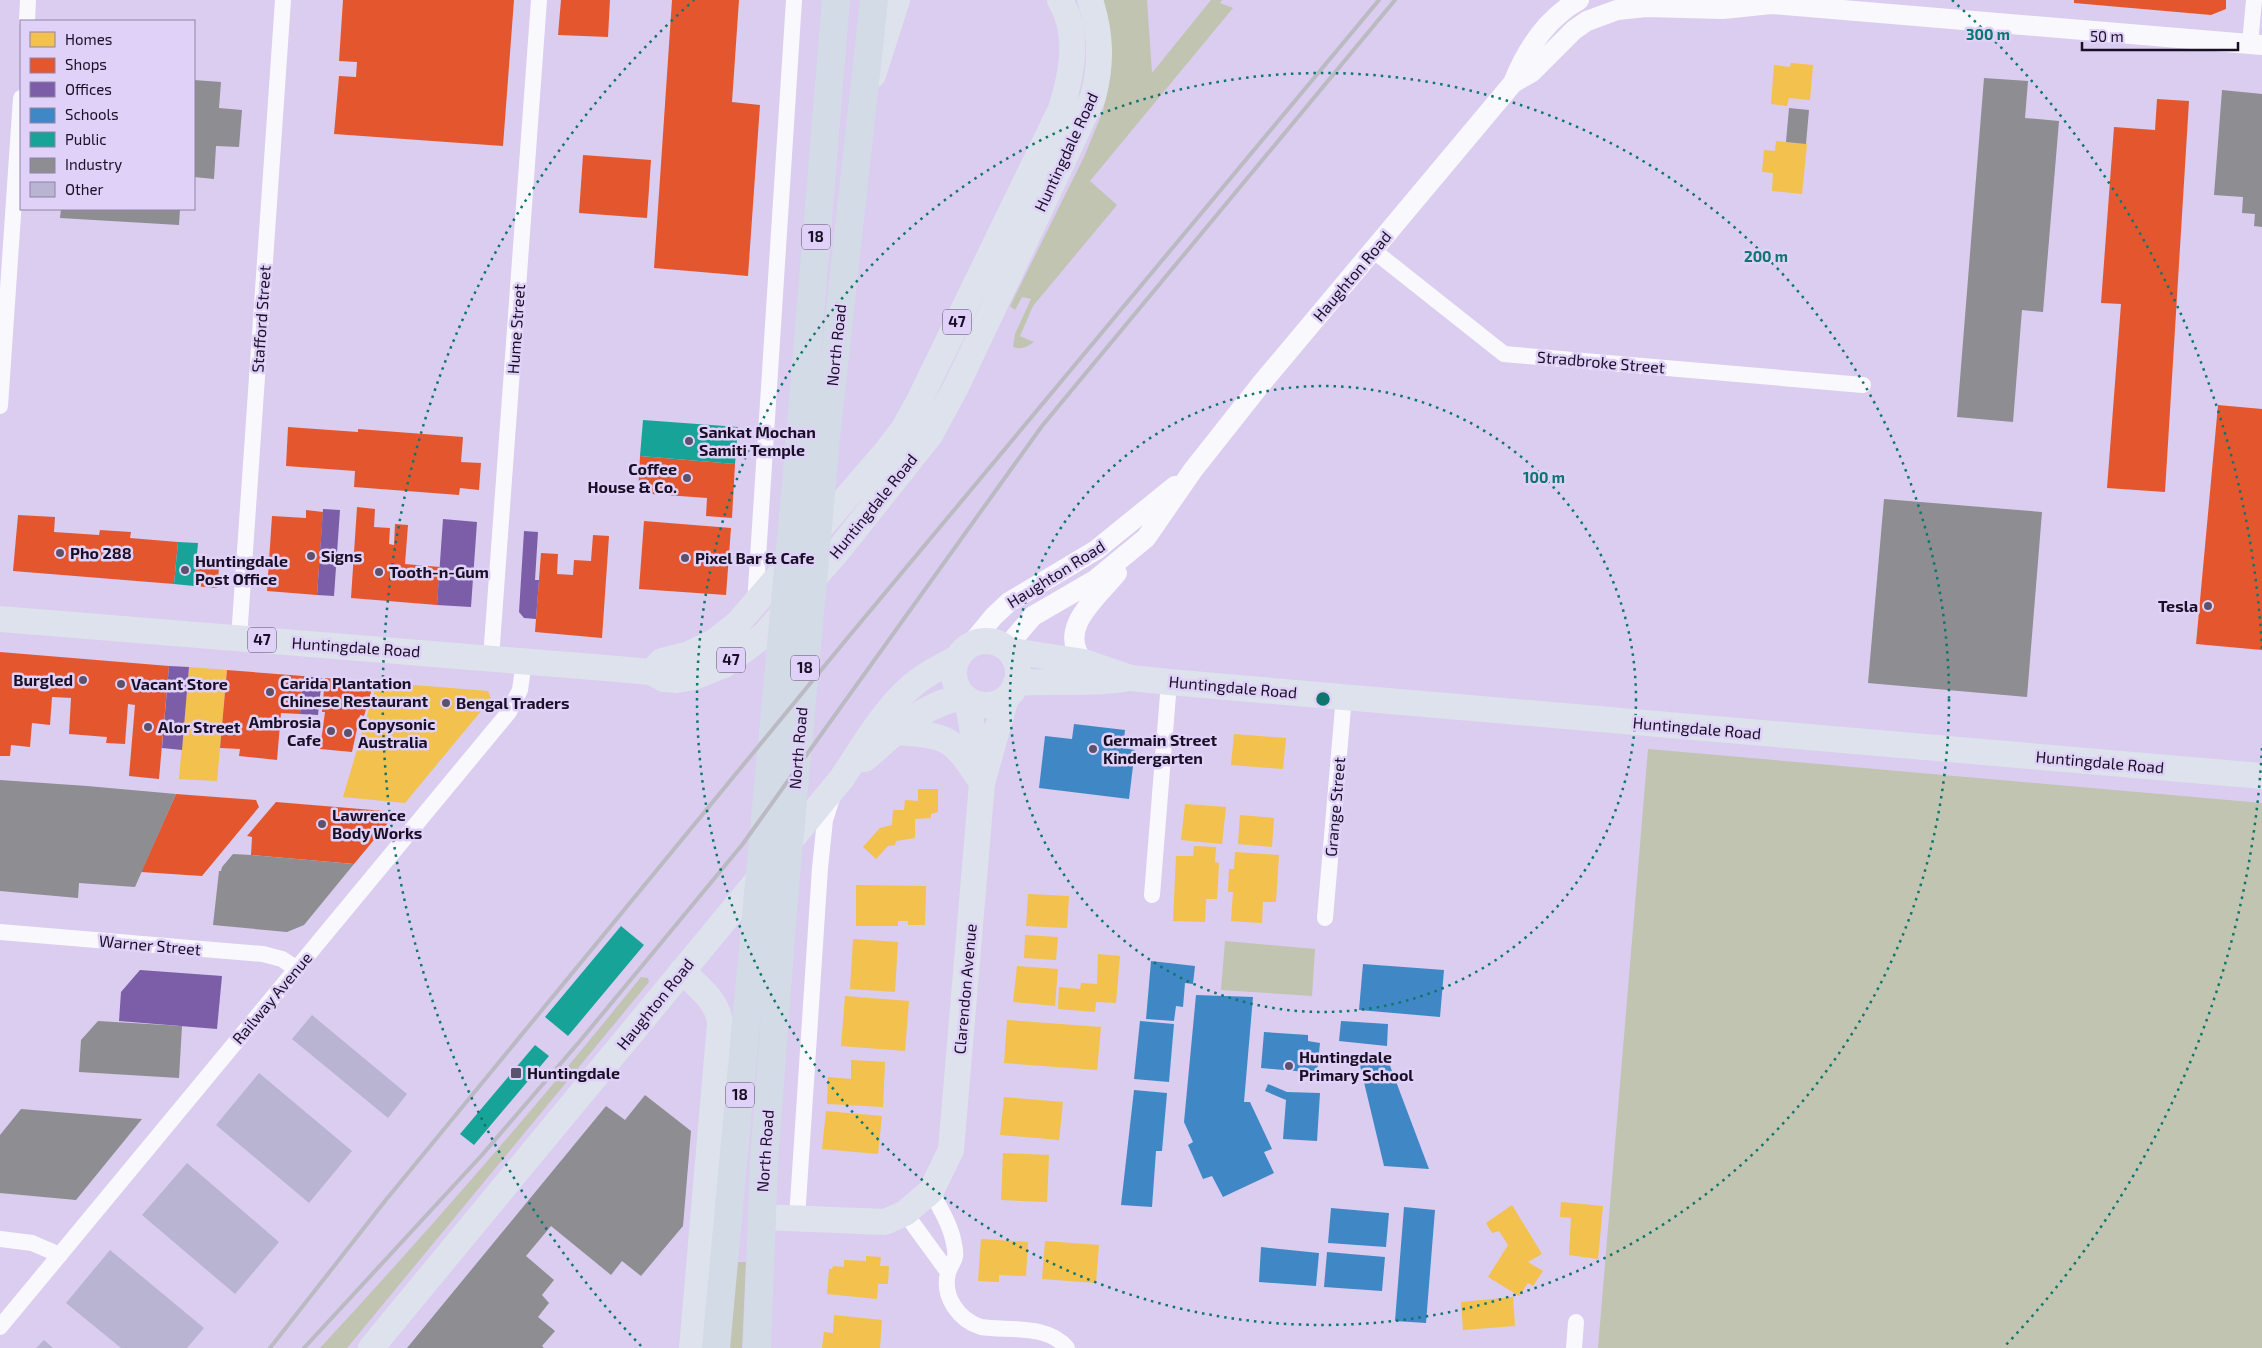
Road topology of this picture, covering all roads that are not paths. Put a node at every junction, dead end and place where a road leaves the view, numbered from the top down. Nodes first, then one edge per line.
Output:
1 (28, 0) edge
2 (282, 0) edge
3 (539, 0) edge
4 (794, 0) edge
5 (836, 0) edge
6 (874, 0) edge
7 (897, 0) edge
8 (1060, 0) edge
9 (1090, 0) edge
10 (1579, 0) edge
11 (2254, 0) edge
12 (1762, 2) edge
13 (27, 20) edge
14 (2256, 44) edge
15 (1513, 83) junction
16 (862, 109) junction
17 (20, 113) edge
18 (1374, 251) junction
19 (1863, 384) dead end
20 (0, 406) edge
21 (1193, 470) junction
22 (1139, 546) junction
23 (755, 604) junction
24 (0, 619) edge
25 (239, 638) junction
26 (1010, 650) junction
27 (964, 651) junction
28 (491, 658) junction
29 (524, 661) junction
30 (1084, 662) junction
31 (651, 672) junction
32 (1131, 678) junction
33 (1169, 682) junction
34 (1011, 691) junction
35 (1344, 696) junction
36 (966, 698) junction
37 (896, 732) junction
38 (2262, 776) edge
39 (842, 778) junction
40 (982, 783) junction
41 (1152, 895) dead end
42 (1325, 918) dead end
43 (0, 932) edge
44 (297, 969) junction
45 (682, 971) junction
46 (931, 1191) junction
47 (905, 1213) junction
48 (761, 1217) junction
49 (797, 1218) junction
50 (0, 1239) edge
51 (60, 1255) junction
52 (948, 1272) junction
53 (1576, 1322) dead end
54 (0, 1327) edge
55 (372, 1348) edge
56 (692, 1348) edge
57 (716, 1348) edge
58 (757, 1348) edge
59 (1067, 1348) edge
60 (1574, 1348) edge

1 - 13 street
2 - 25 street, Stafford Street
3 - 28 street, Hume Street
4 - 23 street
5 - 57 highway, North Road / 18
6 - 16 highway, North Road / 18
7 - 16 main road
8 - 23 main road, Huntingdale Road / 47
9 - 31 main road, Huntingdale Road / 47
10 - 15 street, Haughton Road
11 - 14 street
12 - 14 street, Haughton Road
12 - 15 street, Haughton Road
15 - 18 street, Haughton Road
16 - 48 highway, North Road / 18
17 - 20 street
18 - 19 street, Stradbroke Street
18 - 21 street, Haughton Road
21 - 22 street, Haughton Road
21 - 27 street, Haughton Road
22 - 26 street, Haughton Road
22 - 30 street
23 - 31 main road, Huntingdale Road / 47
24 - 25 main road, Huntingdale Road / 47
25 - 28 main road, Huntingdale Road / 47
26 - 27 main road
26 - 30 main road, Huntingdale Road
26 - 34 main road
27 - 36 main road
27 - 39 main road, Haughton Road
28 - 29 main road, Huntingdale Road / 47
29 - 31 main road, Huntingdale Road / 47
29 - 44 street, Railway Avenue
30 - 32 main road, Huntingdale Road
32 - 33 main road, Huntingdale Road
32 - 34 main road, Huntingdale Road
33 - 35 main road, Huntingdale Road
33 - 41 street
34 - 36 main road
34 - 40 main road, Clarendon Avenue
35 - 38 main road, Huntingdale Road
35 - 42 street, Grange Street
36 - 37 main road, Haughton Road
36 - 40 main road, Clarendon Avenue
37 - 39 main road, Haughton Road
37 - 40 main road
39 - 45 main road, Haughton Road
39 - 49 street
40 - 46 main road, Clarendon Avenue
43 - 44 street, Warner Street
44 - 51 street, Railway Avenue
45 - 55 main road, Haughton Road
45 - 56 main road
46 - 47 main road, Clarendon Avenue
46 - 52 street
47 - 49 main road, Clarendon Avenue
47 - 52 street
48 - 49 main road, Clarendon Avenue
48 - 58 highway, North Road / 18
50 - 51 street
51 - 54 street, Railway Avenue
52 - 59 street
53 - 60 street

